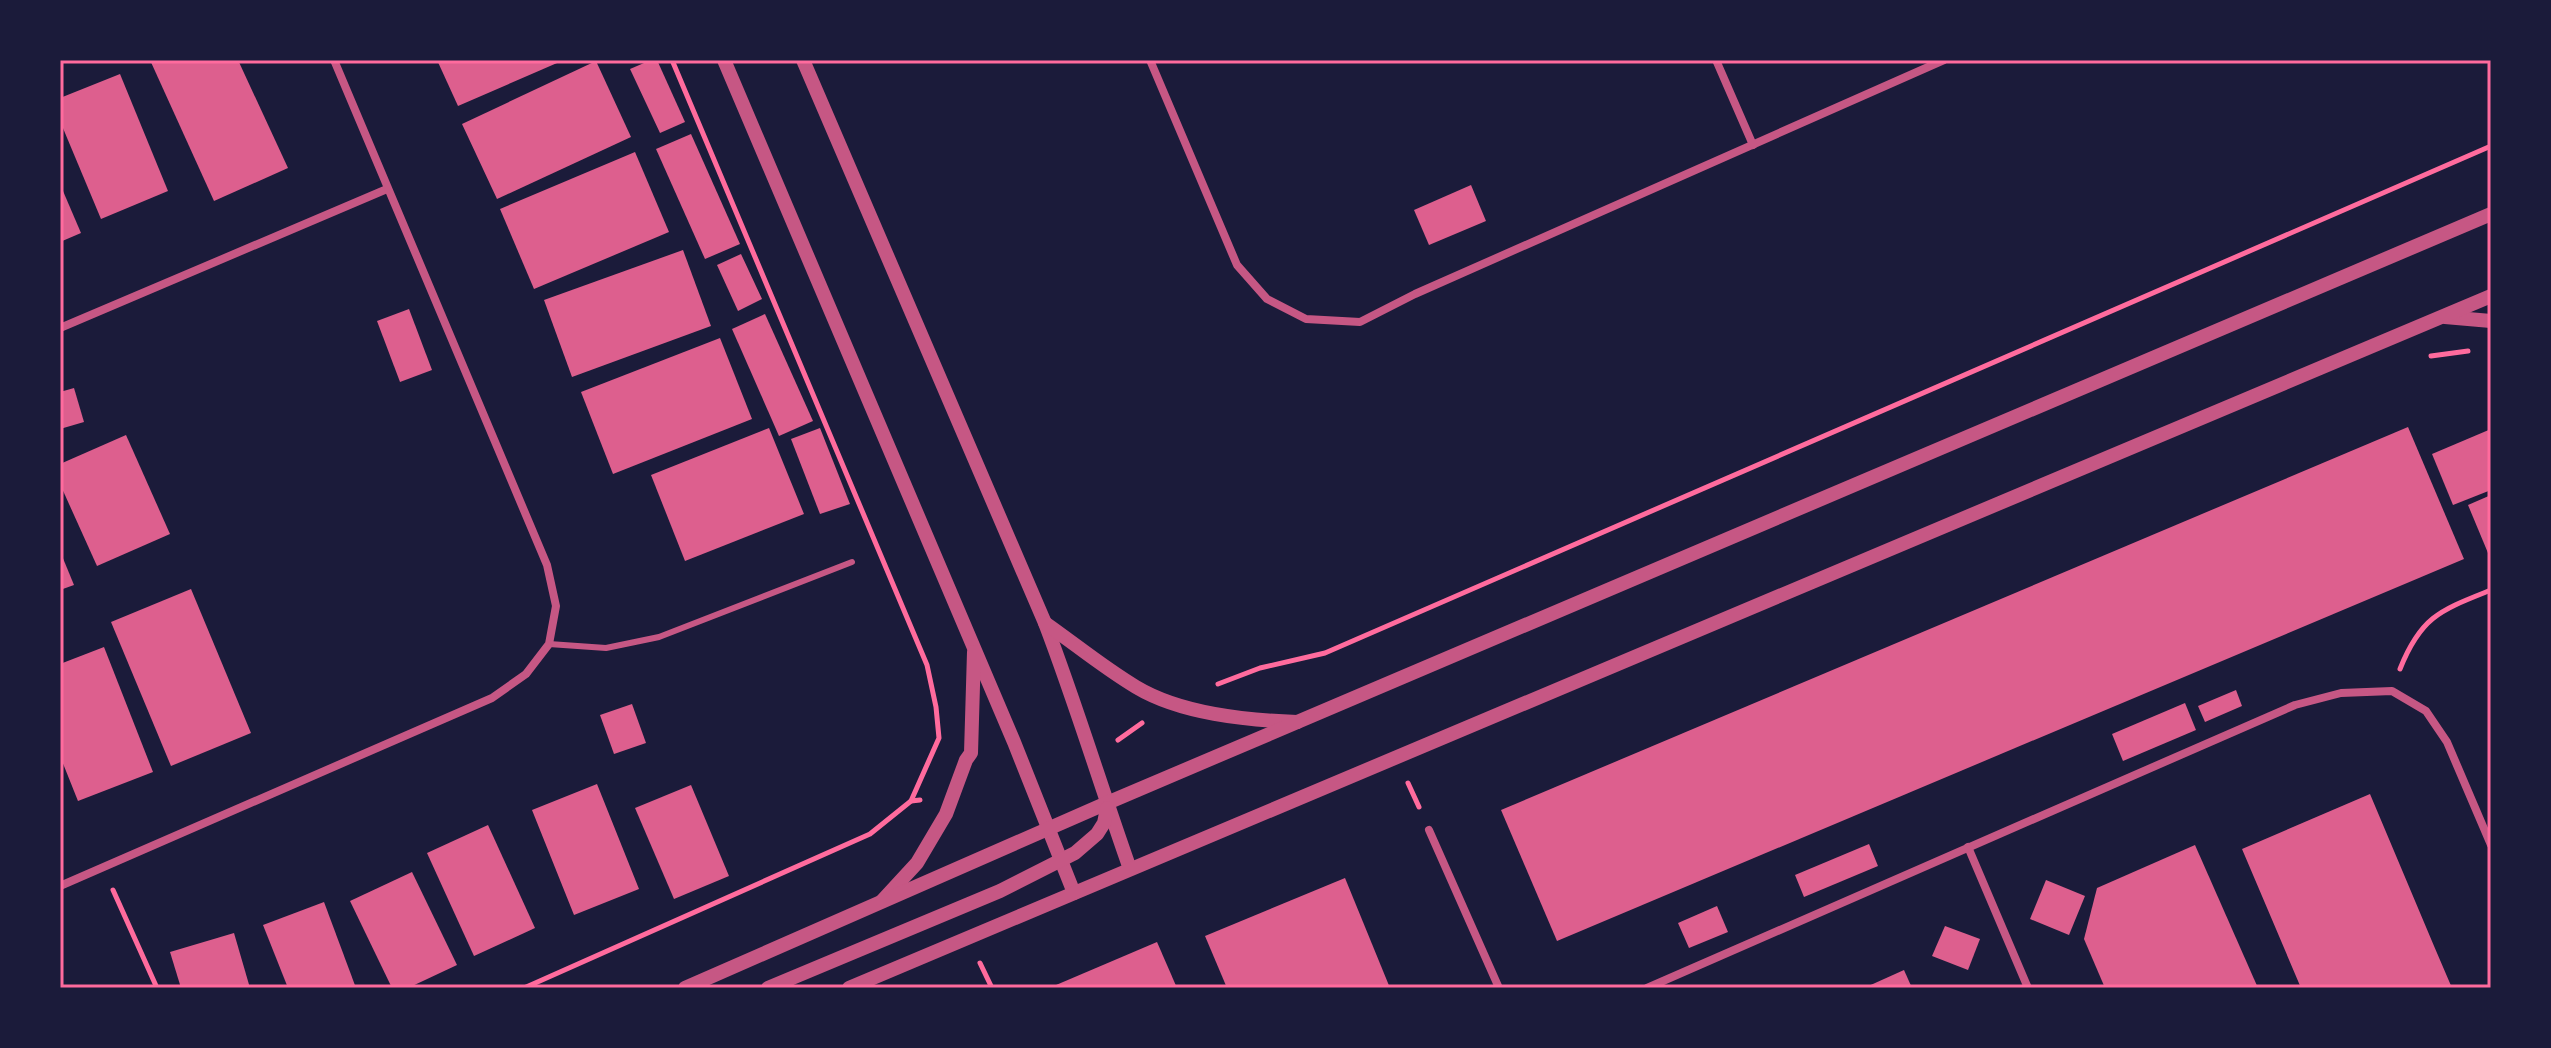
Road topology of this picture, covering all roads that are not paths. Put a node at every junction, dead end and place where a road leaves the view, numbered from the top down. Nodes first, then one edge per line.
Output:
1 (334, 60) edge
2 (724, 60) edge
3 (803, 60) edge
4 (1150, 60) edge
5 (1716, 60) edge
6 (1944, 60) edge
7 (1753, 145) junction
8 (387, 189) junction
9 (2491, 214) edge
10 (2491, 296) edge
11 (2441, 317) junction
12 (2491, 321) edge
13 (60, 328) edge
14 (852, 562) dead end
15 (1045, 623) junction
16 (549, 644) junction
17 (974, 648) junction
18 (1302, 722) junction
19 (1107, 803) junction
20 (1048, 829) junction
21 (1429, 830) road end
22 (2491, 845) edge
23 (1968, 847) junction
24 (1061, 860) junction
25 (1130, 869) junction
26 (60, 886) edge
27 (1074, 893) junction
28 (879, 905) junction
29 (685, 988) edge
30 (768, 988) edge
31 (849, 988) edge
32 (1499, 988) edge
33 (1647, 988) edge
34 (2028, 988) edge

1 - 8 street
2 - 17 street
3 - 15 street
4 - 7 street
5 - 7 street
6 - 7 street
8 - 13 street
8 - 16 street
9 - 18 street
10 - 11 street
11 - 12 street
11 - 25 street
14 - 16 lane
15 - 18 street
15 - 19 street
16 - 26 street
17 - 20 street
17 - 28 street
18 - 19 street
19 - 20 street
19 - 24 street
19 - 25 street
20 - 24 street
20 - 28 street
21 - 32 street
22 - 23 street
23 - 33 street
23 - 34 street
24 - 27 street
24 - 30 street
25 - 27 street
27 - 31 street
28 - 29 street

